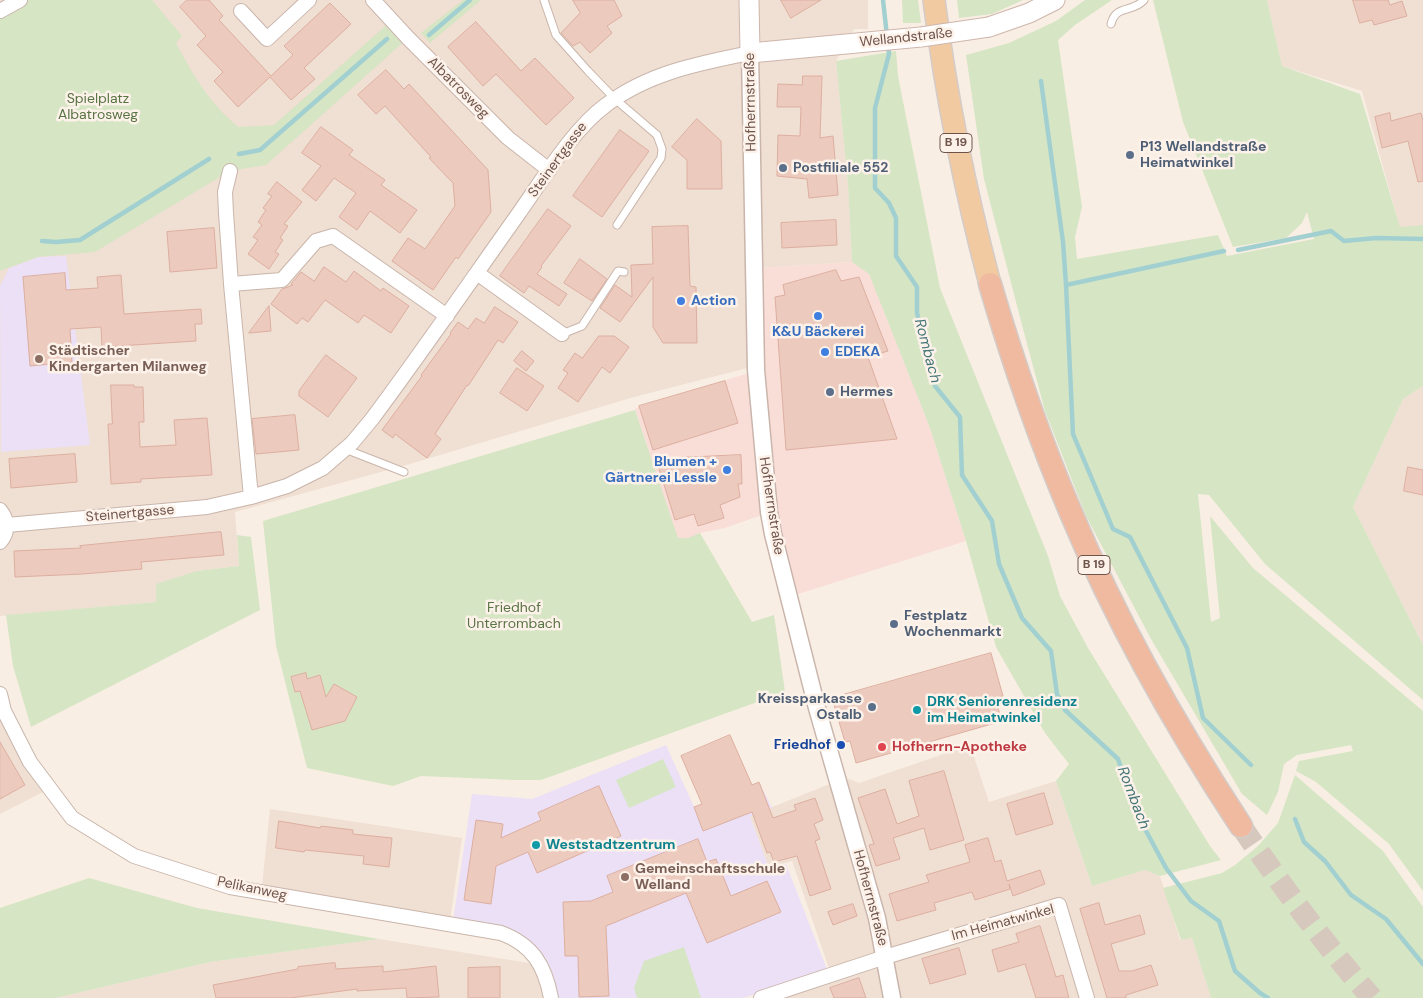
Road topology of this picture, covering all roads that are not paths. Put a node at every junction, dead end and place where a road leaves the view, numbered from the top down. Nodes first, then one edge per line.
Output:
1 (20, 0) edge
2 (309, 0) edge
3 (373, 0) edge
4 (544, 0) edge
5 (750, 0) edge
6 (934, 0) edge
7 (1056, 0) edge
8 (1144, 0) edge
9 (0, 11) edge
10 (241, 11) dead end
11 (1111, 24) dead end
12 (750, 53) junction
13 (615, 99) junction
14 (549, 170) junction
15 (230, 172) dead end
16 (617, 225) dead end
17 (624, 272) dead end
18 (477, 273) junction
19 (230, 284) junction
20 (990, 284) joint
21 (447, 316) junction
22 (562, 334) joint
23 (345, 449) junction
24 (404, 472) dead end
25 (251, 497) junction
26 (0, 510) edge
27 (7, 524) junction
28 (0, 542) edge
29 (0, 694) edge
30 (2, 712) edge
31 (1241, 826) tunnel mouth
32 (885, 957) junction
33 (551, 998) edge
34 (761, 998) edge
35 (892, 998) edge
36 (1087, 998) edge

1 - 9 street
2 - 10 street
3 - 14 street, Albatrosweg
4 - 13 lane
5 - 12 main road, Hofherrnstraße
6 - 20 main road, B 19
7 - 12 main road, Wellandstraße, bridge
8 - 11 lane
12 - 13 street, Steinertgasse
12 - 32 street, Hofherrnstraße
13 - 14 street, Steinertgasse
13 - 16 lane
14 - 18 street, Steinertgasse
15 - 19 street
17 - 22 lane
18 - 21 street, Steinertgasse
18 - 22 street
19 - 21 street
19 - 25 street
20 - 31 highway, B 19
21 - 23 street, Steinertgasse
23 - 24 lane
23 - 25 street, Steinertgasse
25 - 27 street, Steinertgasse
26 - 27 street
27 - 28 street
29 - 30 street, Pelikanweg
30 - 33 street, Pelikanweg
32 - 34 street
32 - 35 street, Hofherrnstraße
32 - 36 street, Im Heimatwinkel

